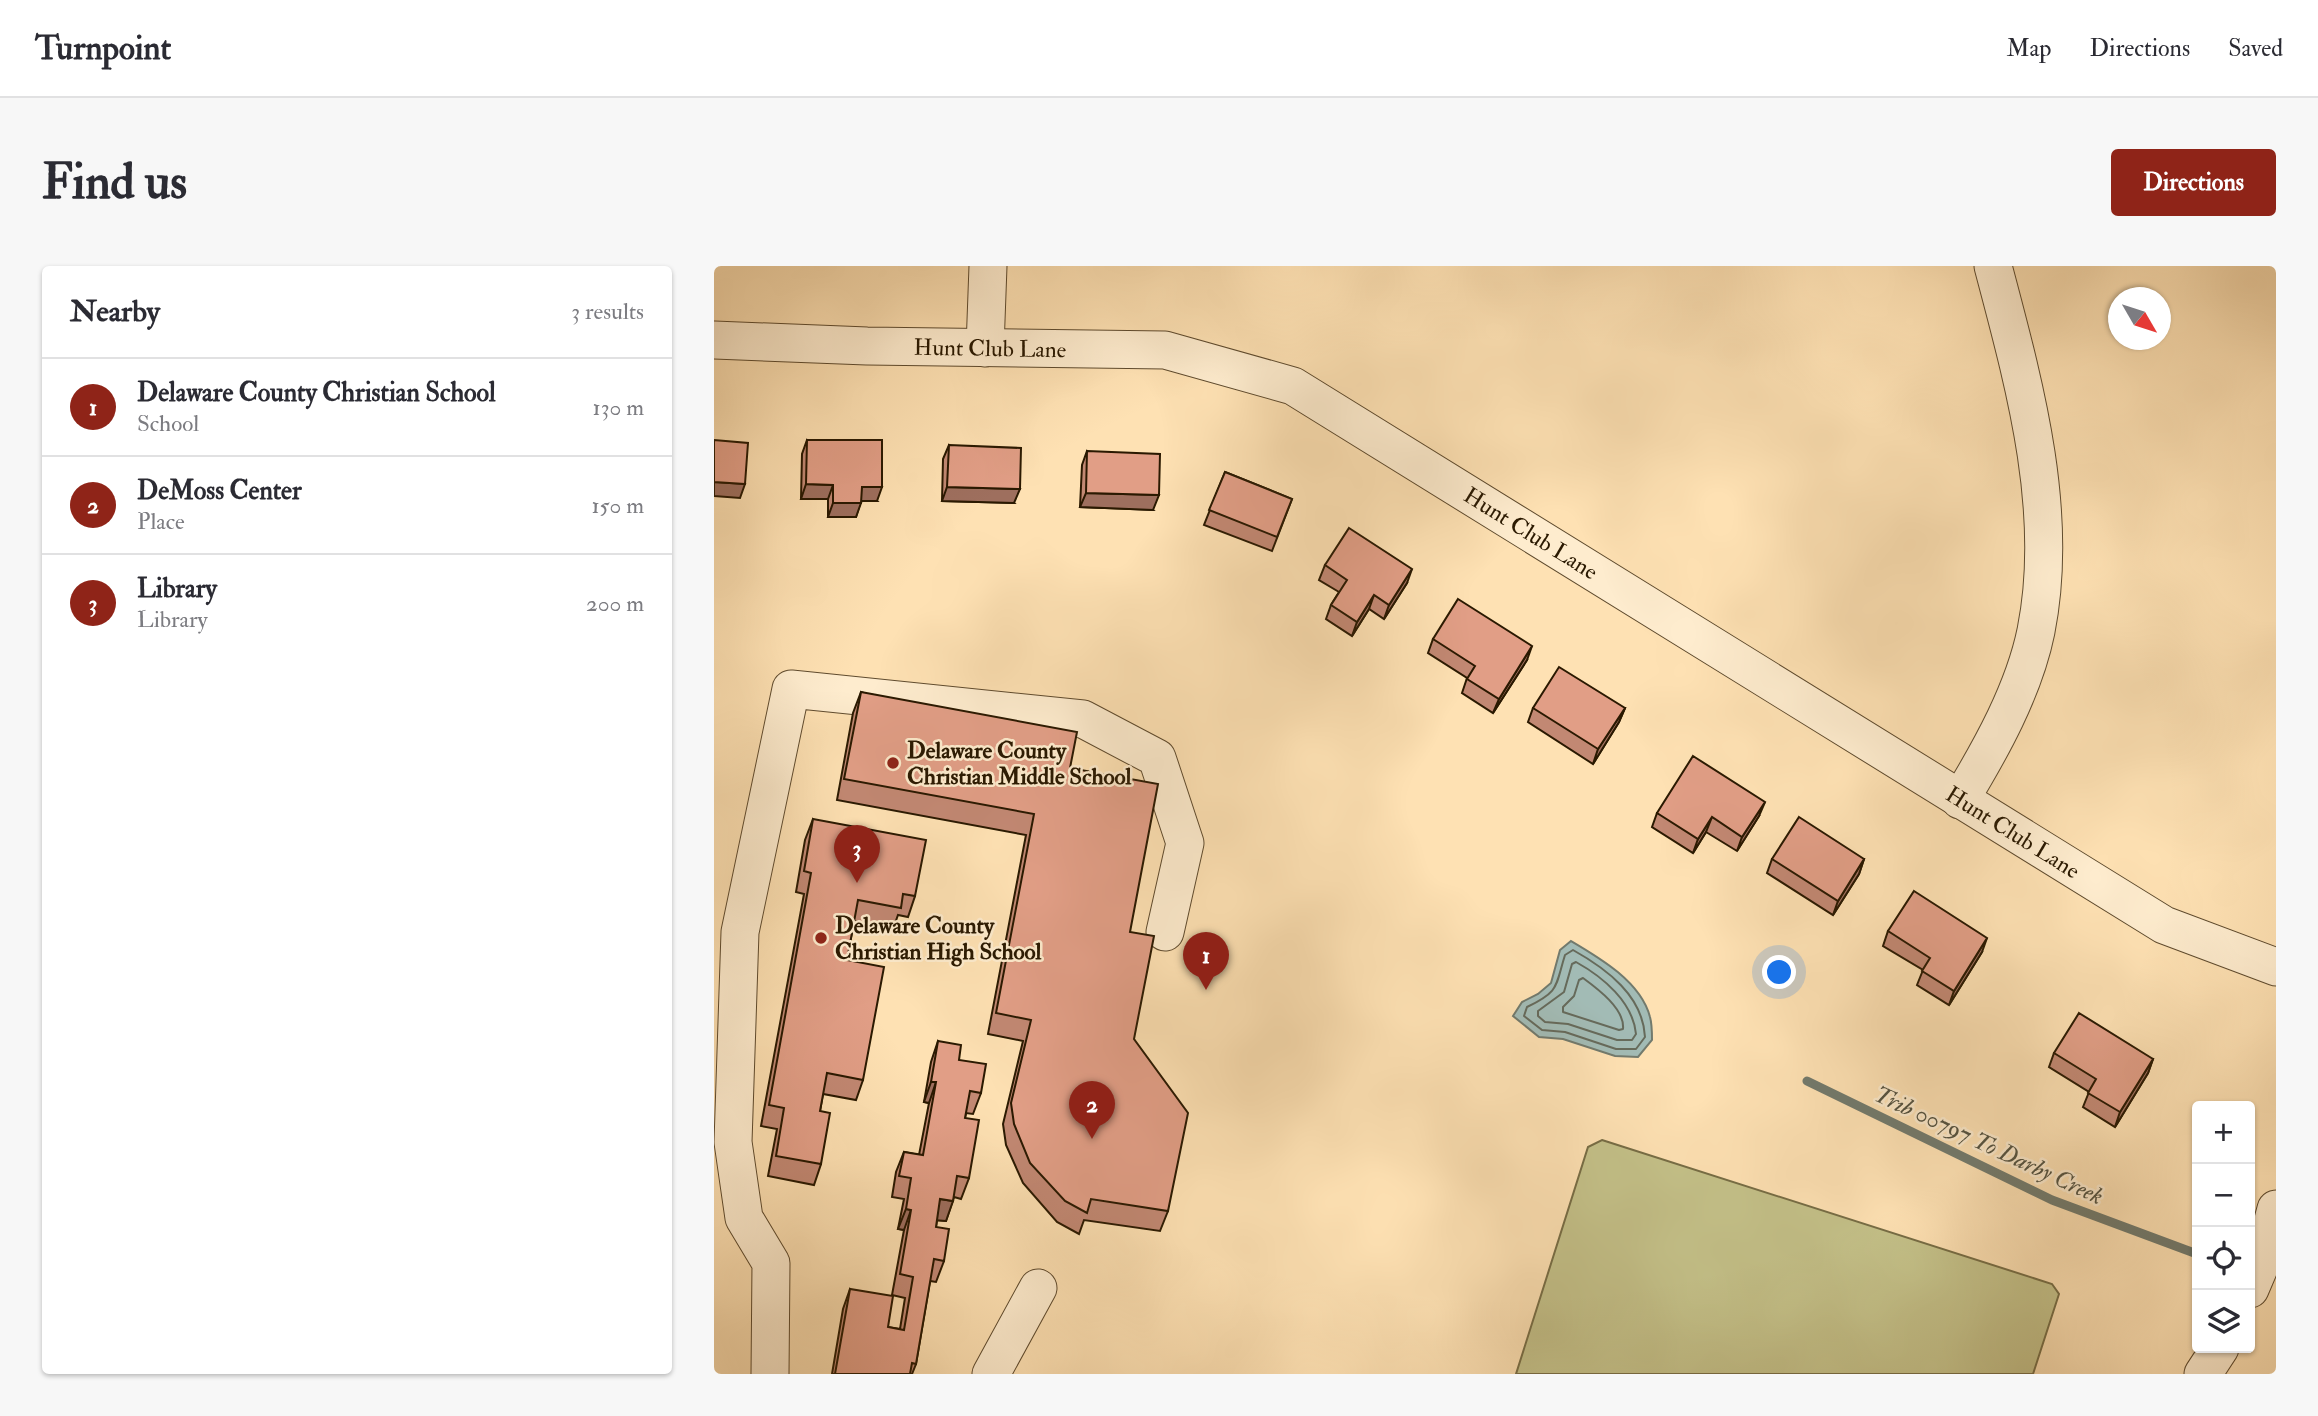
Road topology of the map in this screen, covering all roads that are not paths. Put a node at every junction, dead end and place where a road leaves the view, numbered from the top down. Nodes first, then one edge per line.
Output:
1 (988, 266) edge
2 (1993, 266) edge
3 (714, 340) edge
4 (985, 348) junction
5 (1960, 800) junction
6 (1165, 932) dead end
7 (2276, 967) edge
8 (2276, 1209) edge
9 (2255, 1277) edge
10 (1038, 1288) dead end
11 (2217, 1353) edge
12 (770, 1374) edge
13 (990, 1374) edge
14 (2203, 1374) edge

1 - 4 street
2 - 5 street
3 - 4 street, Hunt Club Lane
4 - 5 street, Hunt Club Lane
5 - 7 street, Hunt Club Lane
6 - 12 street
8 - 9 street
10 - 13 street
11 - 14 street

